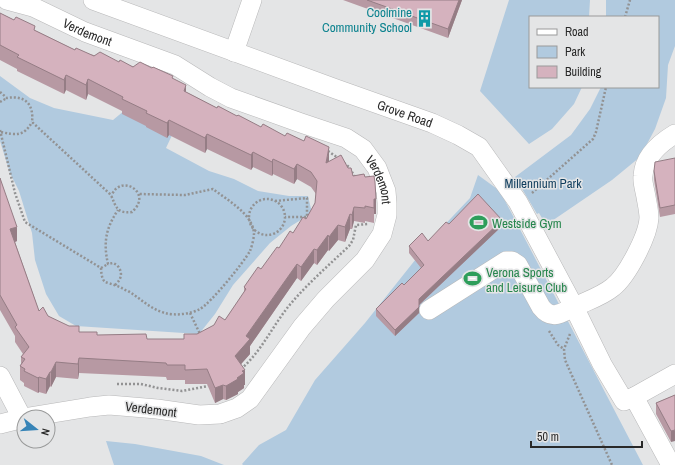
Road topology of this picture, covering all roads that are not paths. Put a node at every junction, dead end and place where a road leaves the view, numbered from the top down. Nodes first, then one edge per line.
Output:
1 (7, 0) edge
2 (94, 0) edge
3 (252, 0) edge
4 (234, 52) junction
5 (675, 134) edge
6 (429, 310) dead end
7 (577, 313) junction
8 (675, 374) edge
9 (0, 376) edge
10 (634, 397) junction
11 (20, 409) edge
12 (56, 413) edge
13 (16, 420) edge
14 (0, 424) edge
15 (671, 465) edge

1 - 12 street, Verdemont
2 - 4 street, Grove Road
3 - 4 street
4 - 7 street, Grove Road
5 - 7 street
6 - 7 street
7 - 10 street, Grove Road
8 - 10 street
9 - 11 street
10 - 15 street
13 - 14 street, Verdemont

